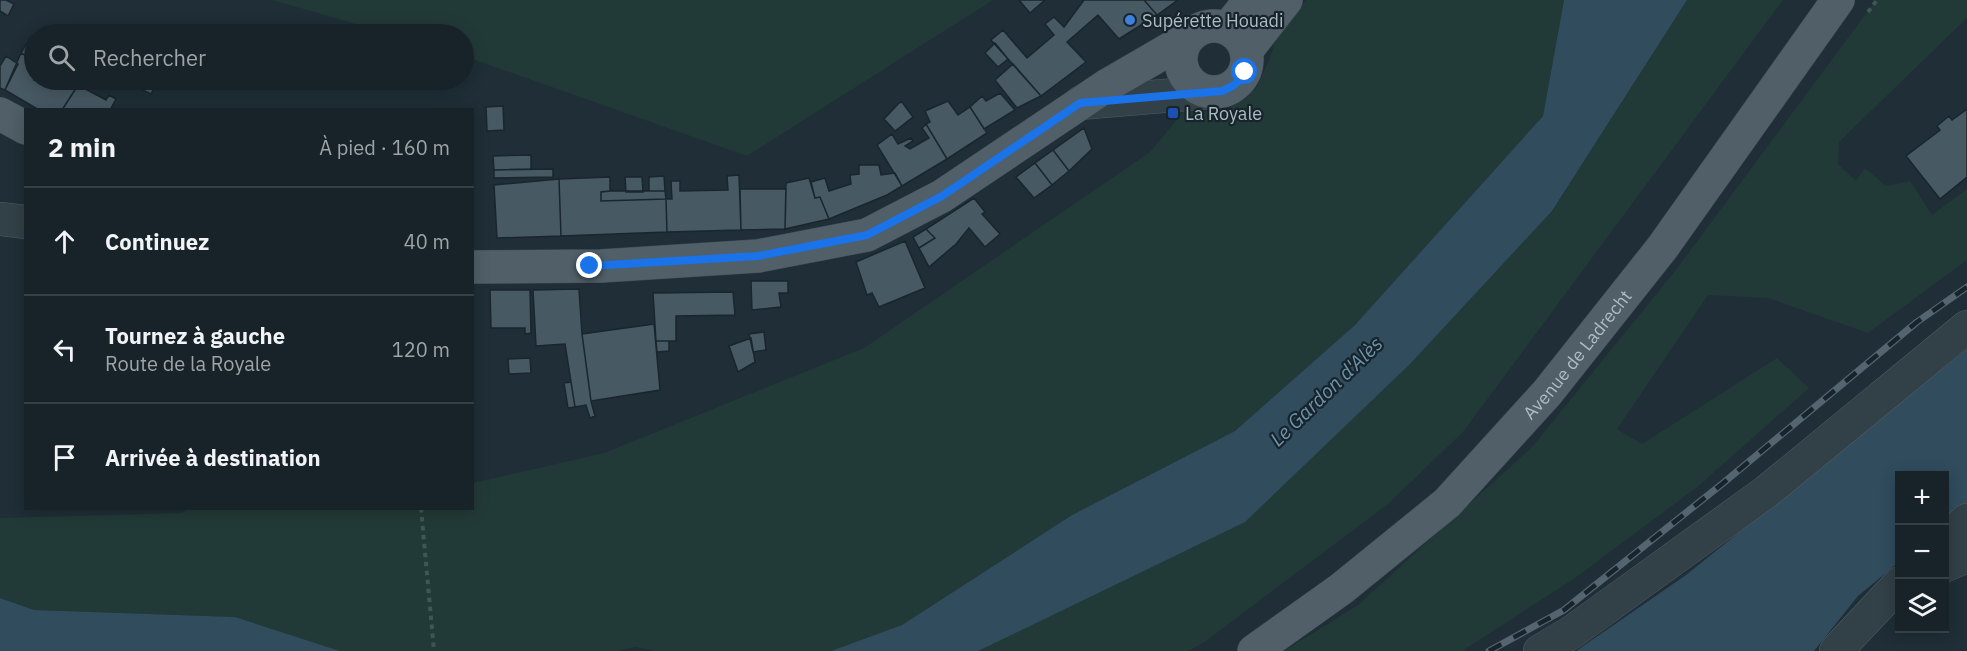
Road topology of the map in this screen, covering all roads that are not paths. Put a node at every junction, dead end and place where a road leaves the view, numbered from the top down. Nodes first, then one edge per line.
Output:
1 (1255, 0) edge
2 (1286, 0) edge
3 (1838, 0) edge
4 (1187, 39) junction
5 (1237, 39) junction
6 (1198, 84) junction
7 (1093, 94) junction
8 (0, 114) edge
9 (24, 127) edge
10 (0, 219) edge
11 (24, 222) edge
12 (474, 267) edge
13 (1967, 327) edge
14 (1967, 520) edge
15 (1949, 536) edge
16 (1967, 556) edge
17 (1949, 564) edge
18 (1895, 588) edge
19 (1254, 651) edge
20 (1540, 651) edge
21 (1836, 651) edge

1 - 5 main road
2 - 5 main road
3 - 19 main road, Avenue de Ladrecht
4 - 5 main road
4 - 6 main road
4 - 7 main road
5 - 6 main road
6 - 7 main road
7 - 12 main road
8 - 9 main road
10 - 11 street
13 - 20 street
14 - 15 street
16 - 17 street
18 - 21 street

